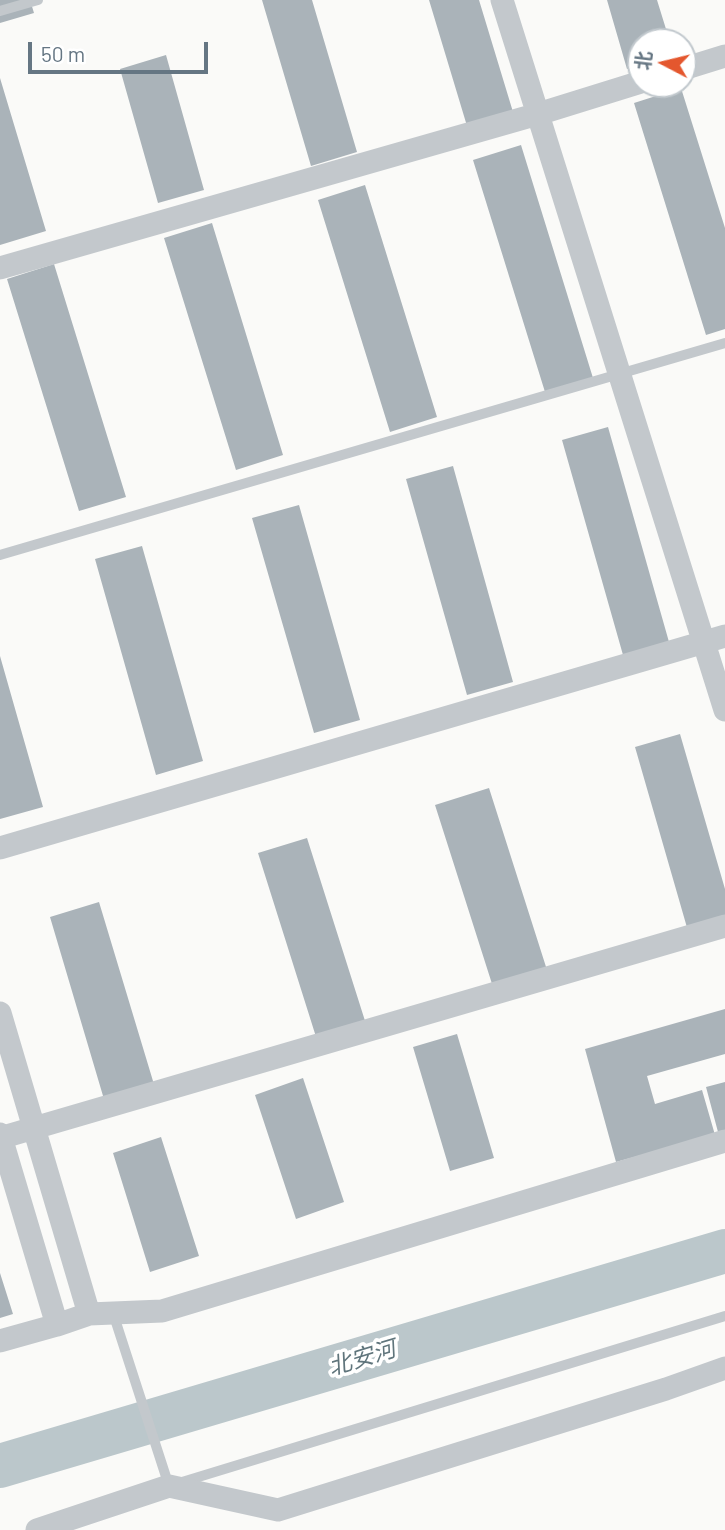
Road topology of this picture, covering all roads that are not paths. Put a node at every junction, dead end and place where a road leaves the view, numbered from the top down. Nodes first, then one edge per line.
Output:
1 (38, 0) edge
2 (502, 0) edge
3 (0, 11) edge
4 (725, 56) edge
5 (697, 65) edge
6 (627, 86) edge
7 (538, 114) junction
8 (0, 268) edge
9 (725, 343) edge
10 (620, 374) junction
11 (0, 555) edge
12 (715, 639) edge
13 (725, 710) edge
14 (0, 848) edge
15 (725, 926) edge
16 (0, 1013) edge
17 (34, 1128) junction
18 (0, 1137) edge
19 (725, 1141) edge
20 (113, 1313) junction
21 (89, 1314) junction
22 (725, 1316) edge
23 (57, 1325) junction
24 (0, 1340) edge
25 (725, 1368) edge
26 (169, 1486) junction
27 (37, 1530) edge

1 - 3 lane
2 - 7 street
4 - 5 street
6 - 7 street
7 - 8 street
7 - 10 street
9 - 10 lane
10 - 11 lane
10 - 12 street
12 - 13 street
12 - 14 street
15 - 17 street
16 - 17 street
17 - 18 street
17 - 21 street
18 - 23 street
19 - 20 street
20 - 21 street
20 - 26 lane
21 - 23 street
22 - 26 lane
23 - 24 street
25 - 26 street
26 - 27 street

